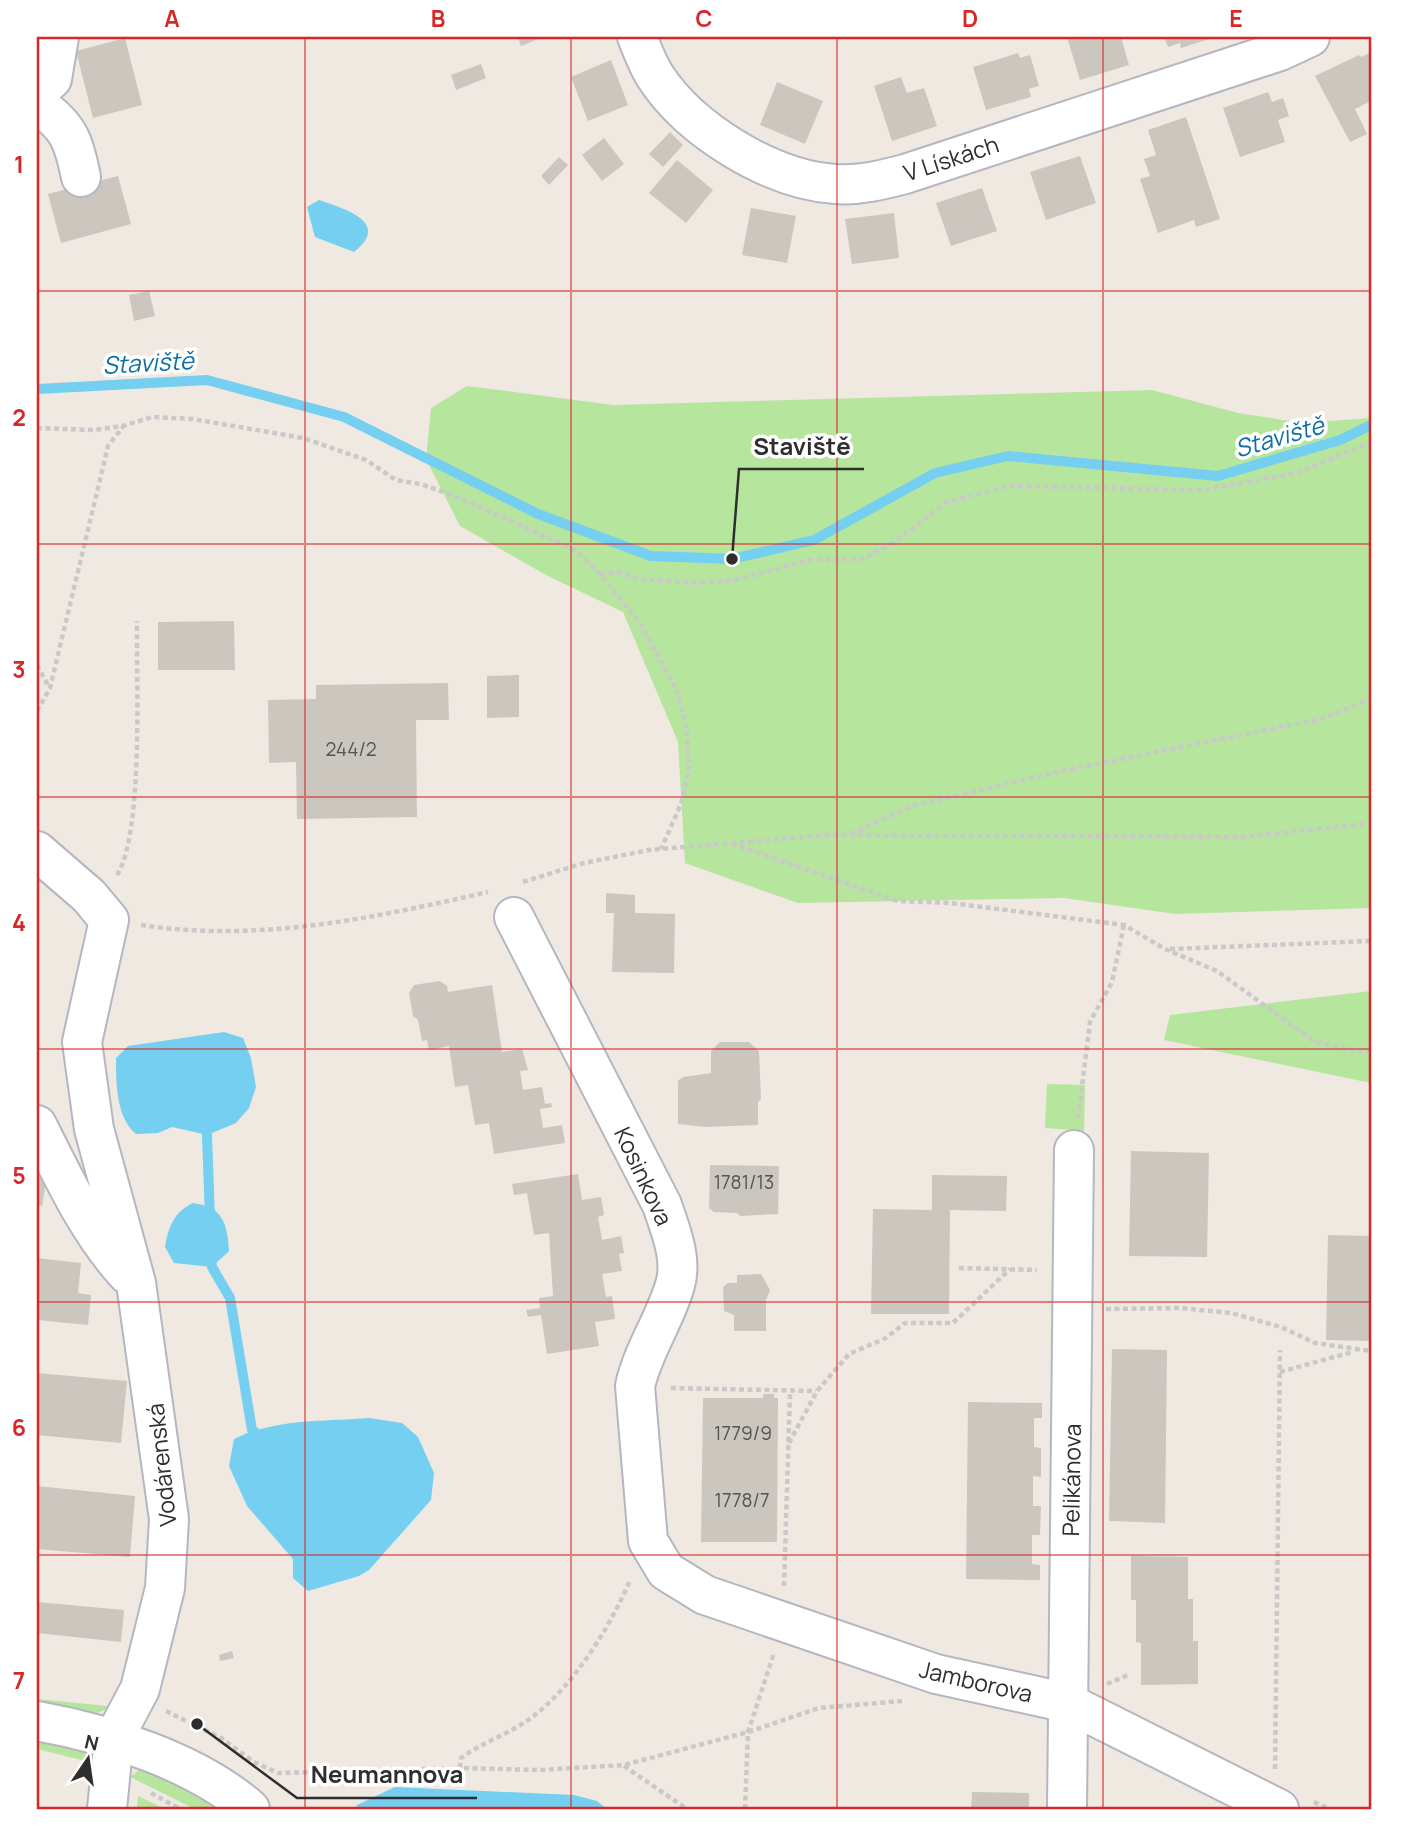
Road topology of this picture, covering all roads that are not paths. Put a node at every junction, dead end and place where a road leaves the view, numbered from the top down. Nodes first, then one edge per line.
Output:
1 (59, 37) edge
2 (637, 37) edge
3 (1310, 37) edge
4 (37, 92) edge
5 (37, 104) edge
6 (81, 177) dead end
7 (38, 855) edge
8 (510, 897) road end
9 (37, 1125) edge
10 (1074, 1150) road end
11 (136, 1283) junction
12 (657, 1556) joint
13 (1082, 1696) junction
14 (37, 1721) edge
15 (114, 1738) junction
16 (1277, 1796) edge
17 (107, 1809) edge
18 (250, 1809) edge
19 (1067, 1809) edge

1 - 4 street
2 - 3 street, V Lískách
5 - 6 street
7 - 11 street, Vodárenská
8 - 12 street, Kosinkova
9 - 11 street
10 - 13 street, Pelikánova
11 - 15 street, Vodárenská
12 - 13 street, Jamborova
13 - 16 street, Jamborova
13 - 19 street, Pelikánova
14 - 15 street
15 - 17 street
15 - 18 street

